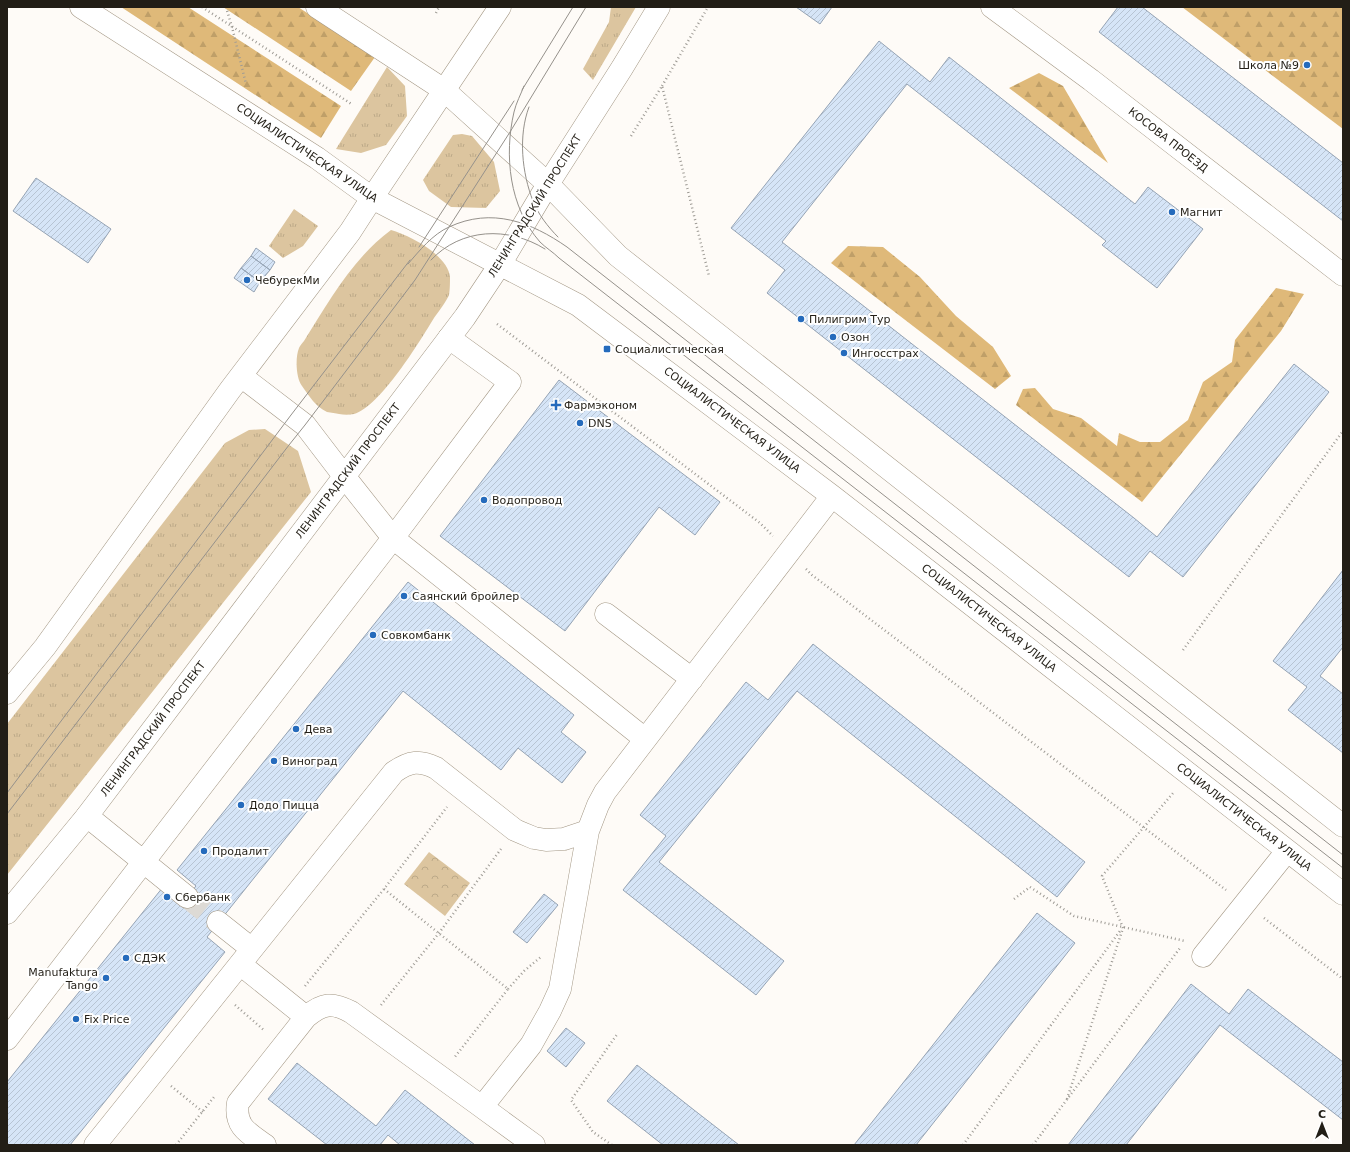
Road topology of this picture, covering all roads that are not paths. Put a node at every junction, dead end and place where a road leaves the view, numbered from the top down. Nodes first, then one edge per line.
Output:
1 (81, 7) edge
2 (317, 7) edge
3 (500, 7) edge
4 (659, 7) edge
5 (992, 7) edge
6 (444, 90) junction
7 (548, 184) junction
8 (372, 198) junction
9 (501, 264) junction
10 (1343, 275) edge
11 (449, 338) junction
12 (241, 376) junction
13 (344, 476) junction
14 (832, 496) junction
15 (393, 538) junction
16 (606, 614) dead end
17 (692, 679) junction
18 (7, 693) edge
19 (645, 739) junction
20 (87, 816) junction
21 (1343, 826) edge
22 (588, 831) junction
23 (1287, 850) junction
24 (144, 862) junction
25 (1343, 894) edge
26 (187, 896) tunnel mouth
27 (7, 913) edge
28 (218, 922) tunnel mouth
29 (246, 956) junction
30 (1203, 956) dead end
31 (298, 1011) junction
32 (7, 1039) edge
33 (482, 1107) junction
34 (95, 1145) edge
35 (265, 1145) edge
36 (534, 1145) edge

1 - 8 street, СОЦИАЛИСТИЧЕСКАЯ УЛИЦА
2 - 6 street
3 - 6 street
4 - 7 street, ЛЕНИНГРАДСКИЙ ПРОСПЕКТ
5 - 10 street, КОСОВА ПРОЕЗД
6 - 7 street
6 - 8 street
7 - 9 street, ЛЕНИНГРАДСКИЙ ПРОСПЕКТ
7 - 21 street
8 - 9 street, СОЦИАЛИСТИЧЕСКАЯ УЛИЦА
8 - 12 street
9 - 11 street, ЛЕНИНГРАДСКИЙ ПРОСПЕКТ
9 - 14 street, СОЦИАЛИСТИЧЕСКАЯ УЛИЦА
11 - 13 street, ЛЕНИНГРАДСКИЙ ПРОСПЕКТ
11 - 15 street
12 - 13 street
12 - 18 street
13 - 15 street
13 - 20 street, ЛЕНИНГРАДСКИЙ ПРОСПЕКТ
14 - 17 street
14 - 23 street, СОЦИАЛИСТИЧЕСКАЯ УЛИЦА
15 - 19 street
15 - 24 street
16 - 17 street
17 - 19 street
19 - 22 street
20 - 24 street
20 - 27 street, ЛЕНИНГРАДСКИЙ ПРОСПЕКТ
22 - 29 street
22 - 33 street
23 - 25 street, СОЦИАЛИСТИЧЕСКАЯ УЛИЦА
23 - 30 street
24 - 26 street
24 - 32 street
28 - 29 street
29 - 31 street
29 - 34 street
31 - 33 street
31 - 35 street
33 - 36 street

